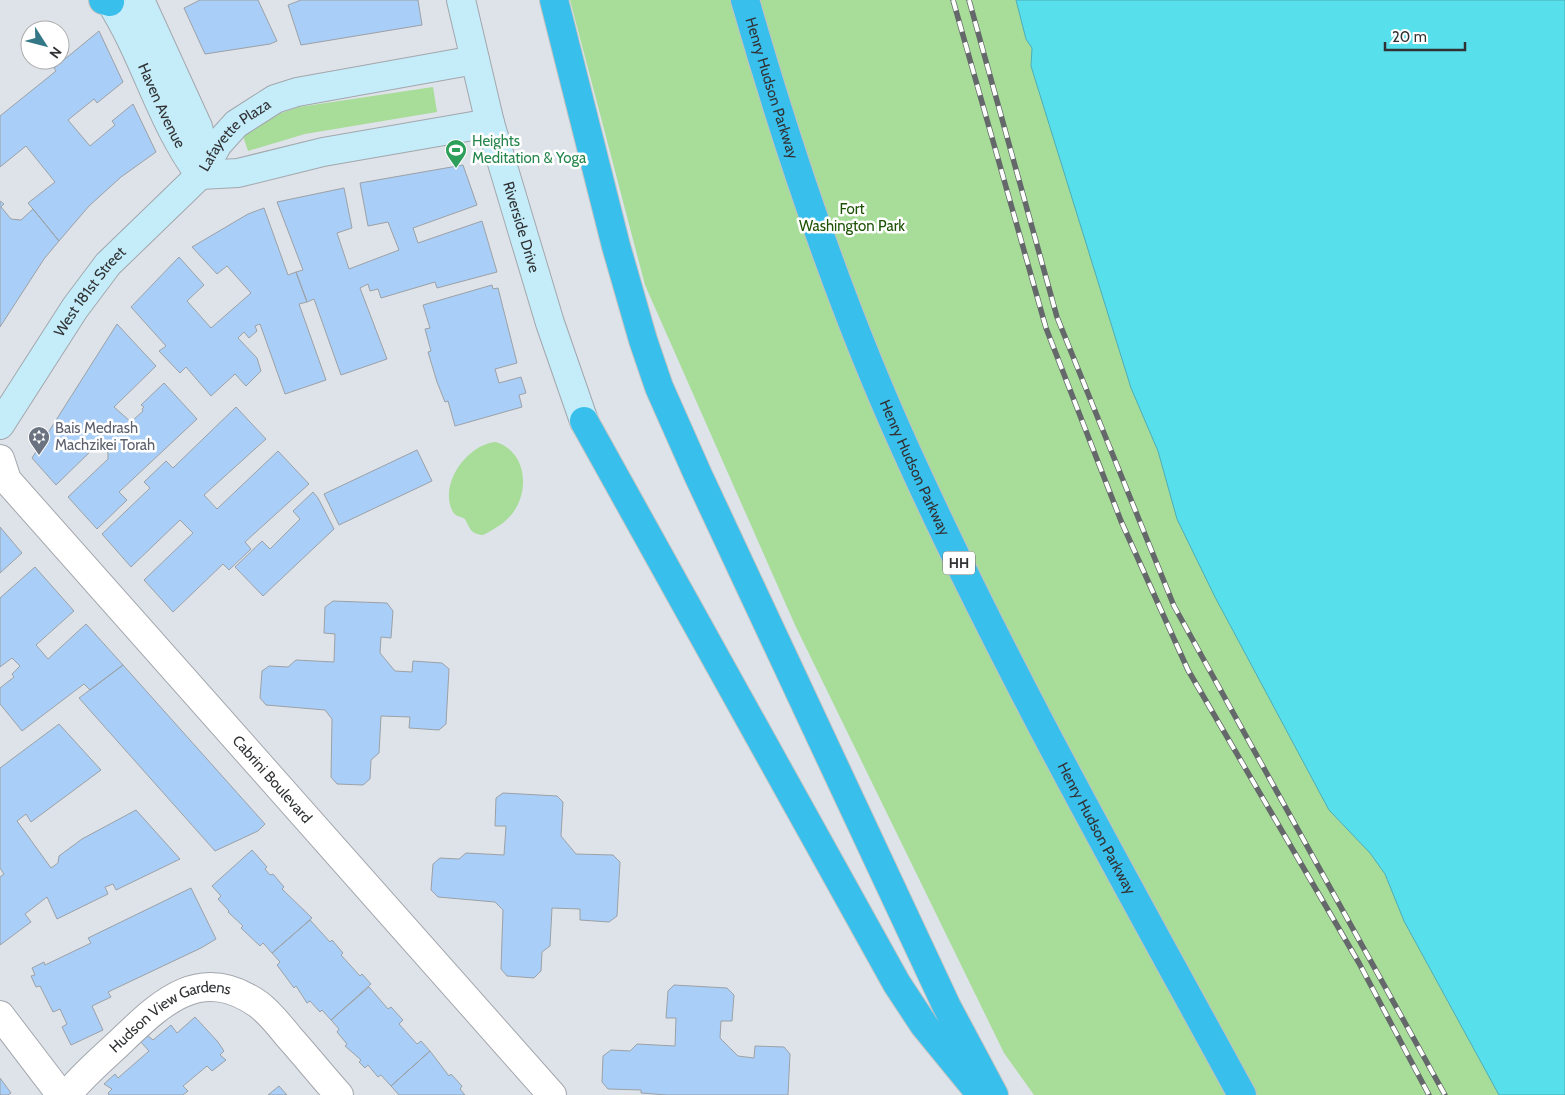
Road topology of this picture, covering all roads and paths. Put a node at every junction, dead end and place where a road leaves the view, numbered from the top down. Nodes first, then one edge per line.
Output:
1 (140, 0) edge
2 (462, 0) edge
3 (554, 0) edge
4 (746, 0) edge
5 (108, 1) edge
6 (475, 60) junction
7 (490, 123) junction
8 (200, 175) junction
9 (584, 421) joint
10 (0, 425) edge
11 (0, 459) edge
12 (0, 1015) edge
13 (61, 1095) edge
14 (67, 1095) edge
15 (339, 1095) edge
16 (552, 1095) edge
17 (982, 1095) edge
18 (994, 1095) edge
19 (1242, 1095) edge

1 - 8 main road, Haven Avenue
2 - 6 main road, Riverside Drive
3 - 18 highway
4 - 19 highway, Henry Hudson Parkway / HH
5 - 8 main road, Haven Avenue
6 - 7 main road, Riverside Drive
6 - 8 main road, Lafayette Plaza
7 - 8 main road, Lafayette Plaza
7 - 9 main road, Riverside Drive
8 - 10 main road, West 181st Street
9 - 17 highway
11 - 16 street, Cabrini Boulevard
12 - 13 street
14 - 15 street, Hudson View Gardens

